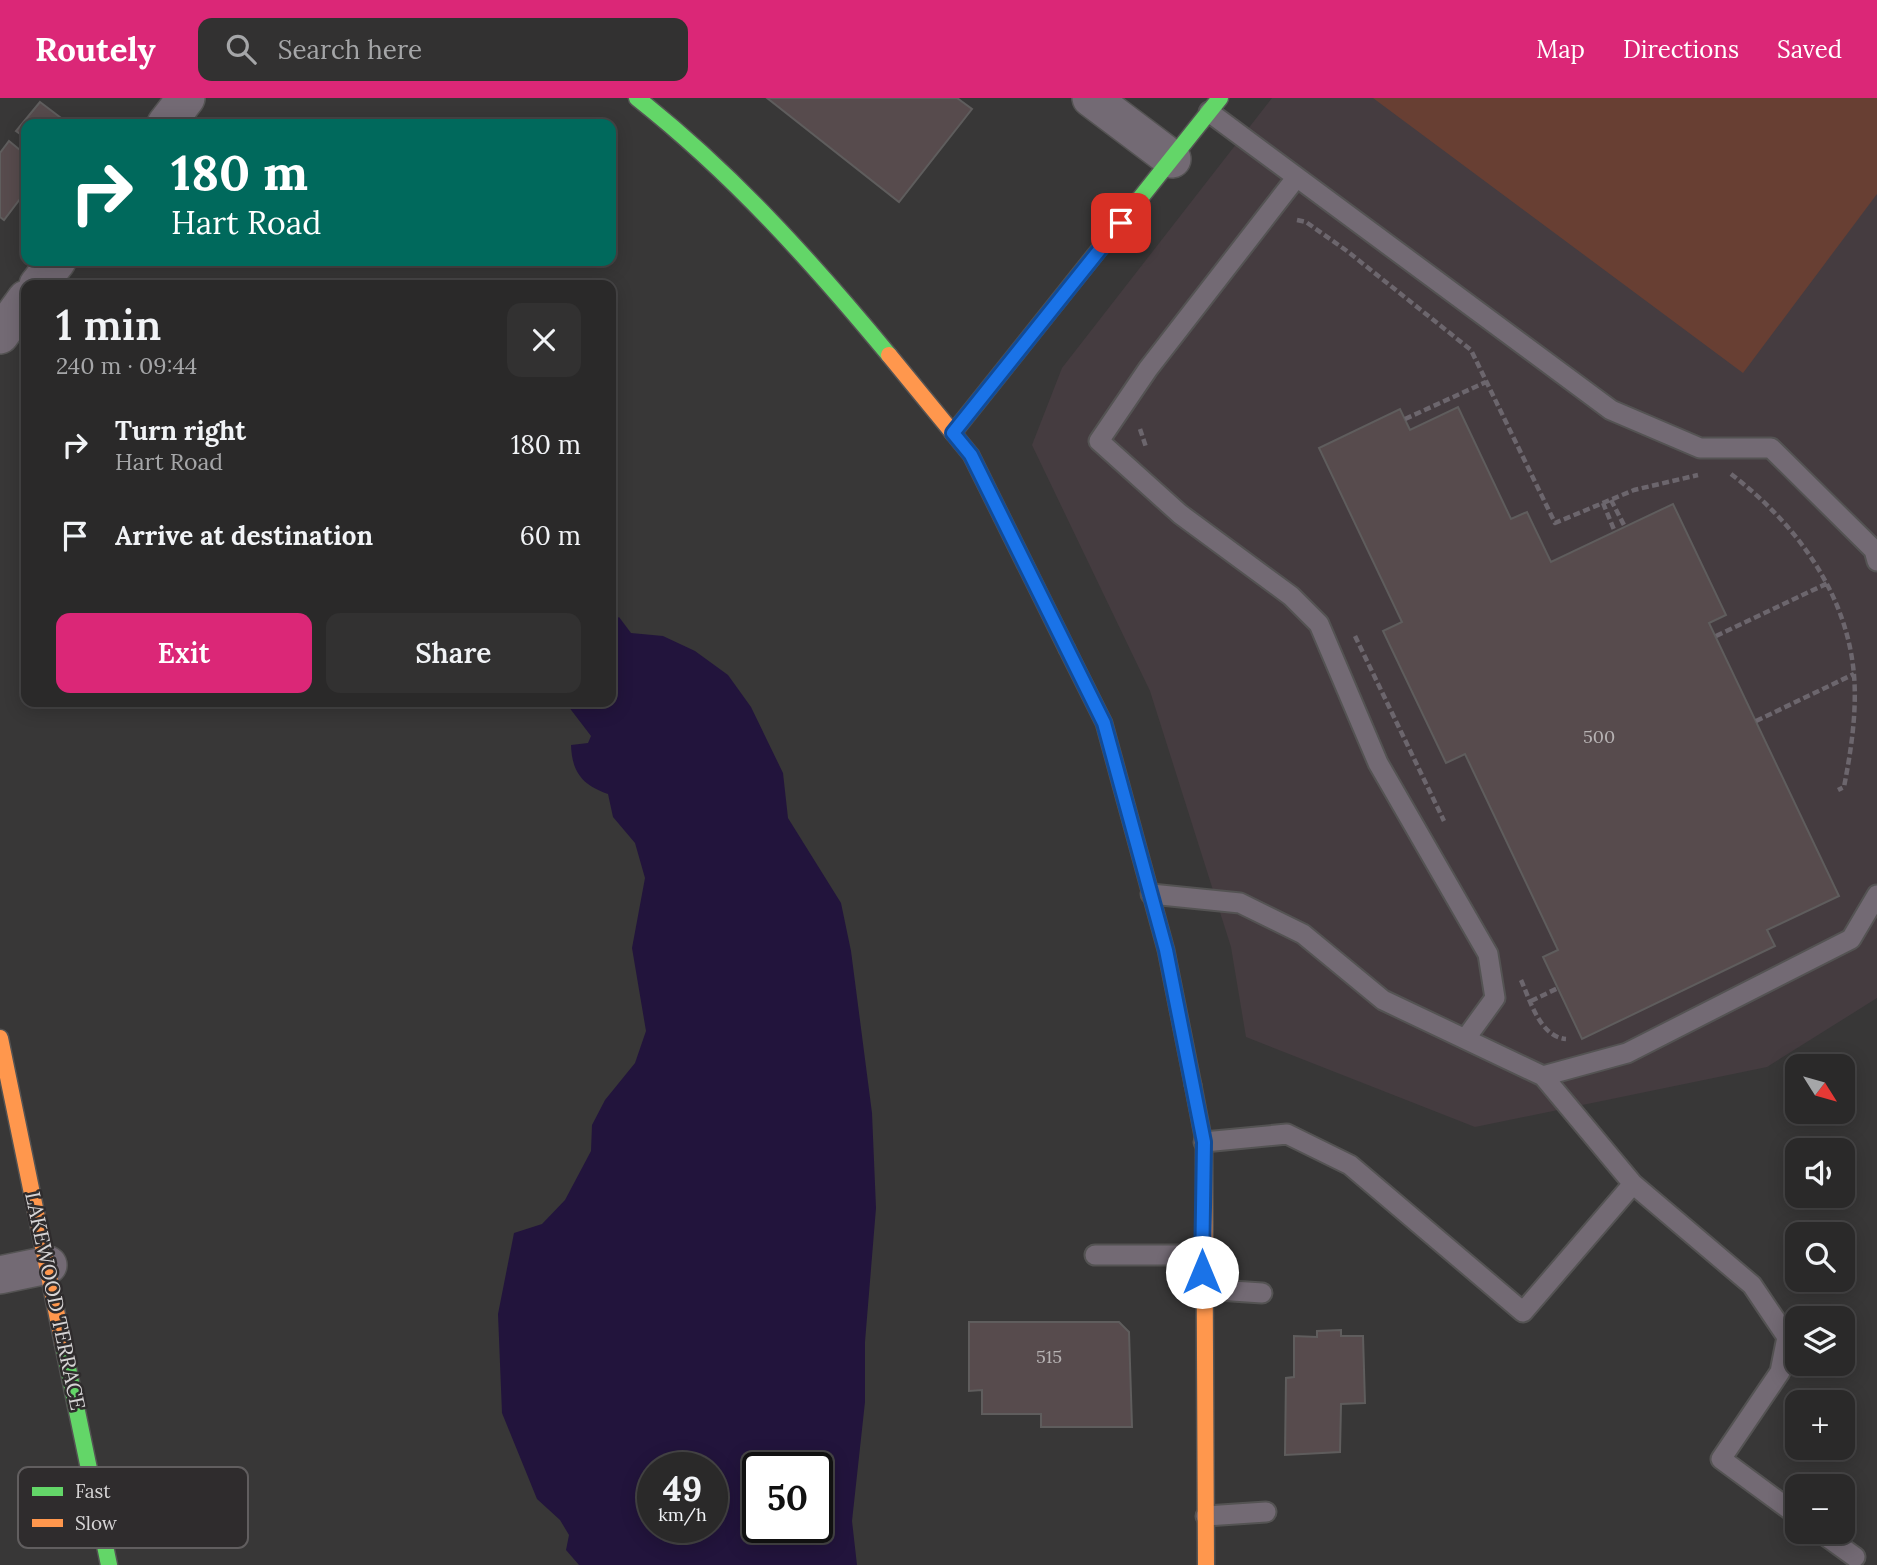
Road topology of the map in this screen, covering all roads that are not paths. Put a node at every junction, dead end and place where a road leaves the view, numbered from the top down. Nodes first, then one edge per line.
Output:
1 (186, 98) edge
2 (637, 98) edge
3 (1091, 98) edge
4 (1215, 105) edge
5 (170, 119) edge
6 (1172, 159) junction
7 (1296, 178) junction
8 (53, 266) edge
9 (42, 280) edge
10 (21, 306) edge
11 (0, 335) edge
12 (953, 433) junction
13 (1877, 561) edge
14 (1151, 894) junction
15 (1877, 895) edge
16 (0, 1038) edge
17 (1466, 1038) junction
18 (1543, 1076) junction
19 (1204, 1142) junction
20 (1633, 1184) junction
21 (1096, 1255) dead end
22 (1202, 1255) junction
23 (48, 1265) junction
24 (0, 1275) edge
25 (1203, 1289) junction
26 (1262, 1293) dead end
27 (89, 1467) edge
28 (1785, 1506) edge
29 (1266, 1512) dead end
30 (1206, 1516) junction
31 (1837, 1544) edge
32 (1855, 1557) dead end
33 (1206, 1565) edge

1 - 5 street
2 - 12 main road
3 - 6 street
4 - 6 main road
4 - 7 lane
6 - 12 main road
7 - 13 lane
7 - 17 lane
8 - 9 street
10 - 11 street
12 - 14 main road
14 - 17 lane
14 - 19 main road
15 - 18 lane
16 - 23 main road, LAKEWOOD TERRACE
17 - 18 lane
18 - 20 lane
19 - 20 lane
19 - 22 main road
20 - 28 lane
21 - 22 lane
22 - 25 main road
23 - 24 street
23 - 27 main road, LAKEWOOD TERRACE
25 - 26 lane
25 - 30 main road
29 - 30 lane
30 - 33 main road
31 - 32 lane

